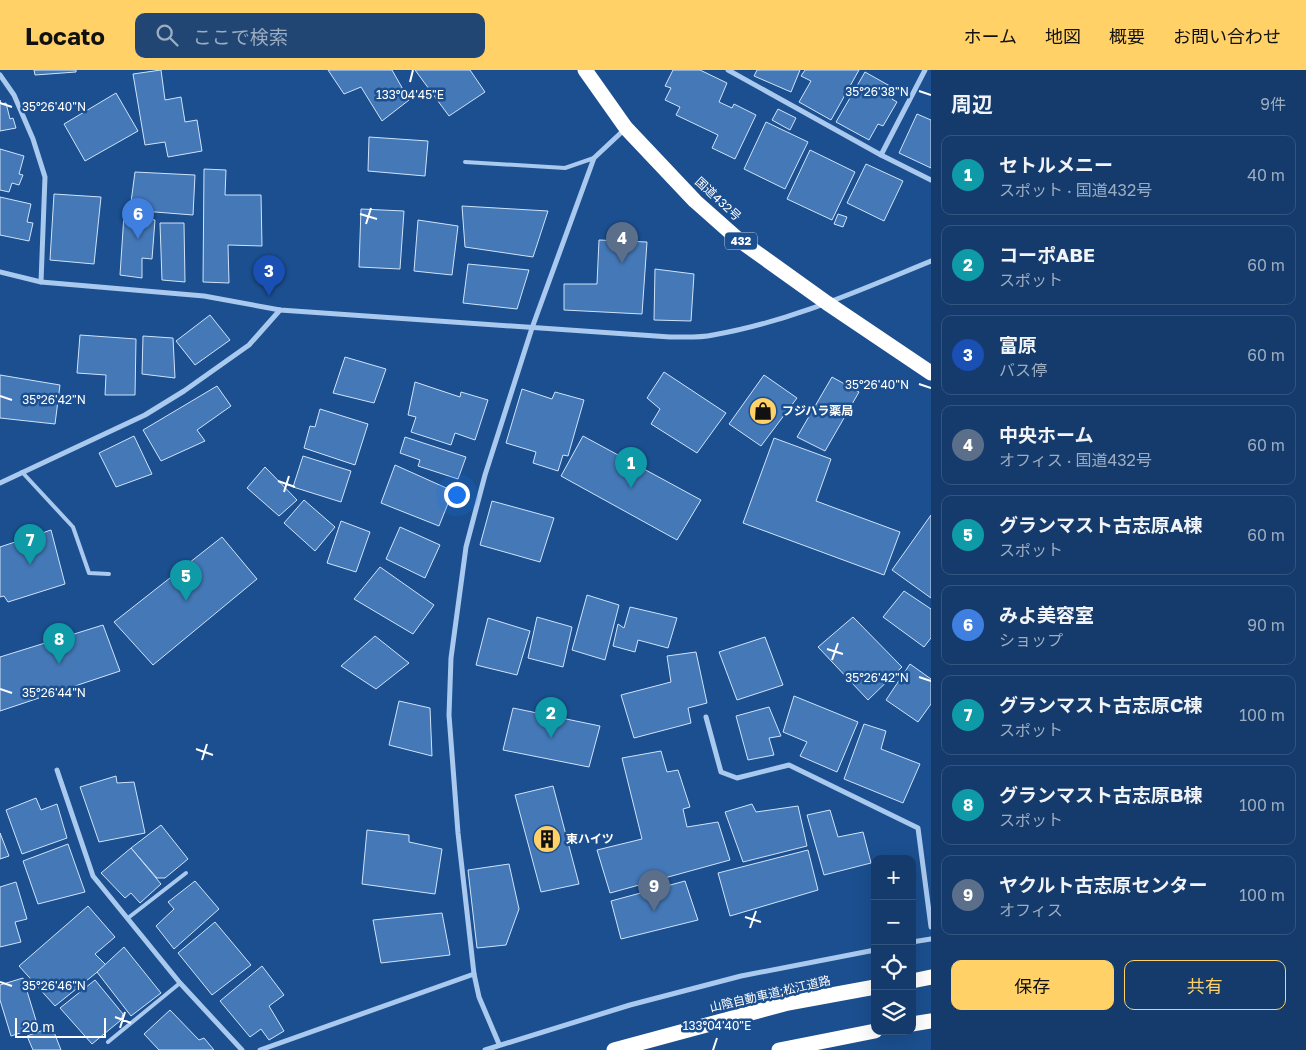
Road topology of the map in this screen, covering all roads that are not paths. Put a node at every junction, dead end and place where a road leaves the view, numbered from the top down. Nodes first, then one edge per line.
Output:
1 (585, 70) edge
2 (728, 70) edge
3 (925, 70) edge
4 (0, 75) edge
5 (626, 128) junction
6 (881, 155) junction
7 (594, 158) junction
8 (465, 162) dead end
9 (931, 180) edge
10 (931, 261) edge
11 (0, 272) edge
12 (41, 282) junction
13 (827, 303) junction
14 (280, 310) junction
15 (532, 328) junction
16 (931, 373) edge
17 (22, 472) junction
18 (0, 483) edge
19 (109, 574) dead end
20 (706, 717) dead end
21 (57, 770) dead end
22 (186, 873) dead end
23 (128, 918) junction
24 (931, 926) edge
25 (931, 939) edge
26 (916, 941) edge
27 (871, 951) edge
28 (474, 974) junction
29 (931, 978) edge
30 (916, 980) edge
31 (180, 983) junction
32 (871, 988) edge
33 (931, 1021) edge
34 (916, 1023) edge
35 (871, 1032) edge
36 (108, 1042) dead end
37 (499, 1044) junction
38 (242, 1050) edge
39 (260, 1050) edge
40 (485, 1050) edge
41 (614, 1050) edge
42 (779, 1050) edge

1 - 5 highway, 国道432号 / 432
2 - 6 street
3 - 6 street
4 - 12 street
5 - 7 street
5 - 13 highway, 国道432号 / 432
6 - 9 street
7 - 8 lane
7 - 15 street
10 - 13 street
11 - 12 street
12 - 14 street
13 - 15 street
13 - 16 highway, 国道432号 / 432
14 - 15 street
14 - 17 street
15 - 28 street
17 - 18 street
17 - 19 lane
20 - 24 street
21 - 23 street
22 - 23 lane
23 - 31 street
25 - 26 street
27 - 37 street
28 - 37 street
28 - 39 street
29 - 30 highway
31 - 36 lane
31 - 38 street
32 - 41 highway, 山陰自動車道;松江道路
33 - 34 highway
35 - 42 highway
37 - 40 street

